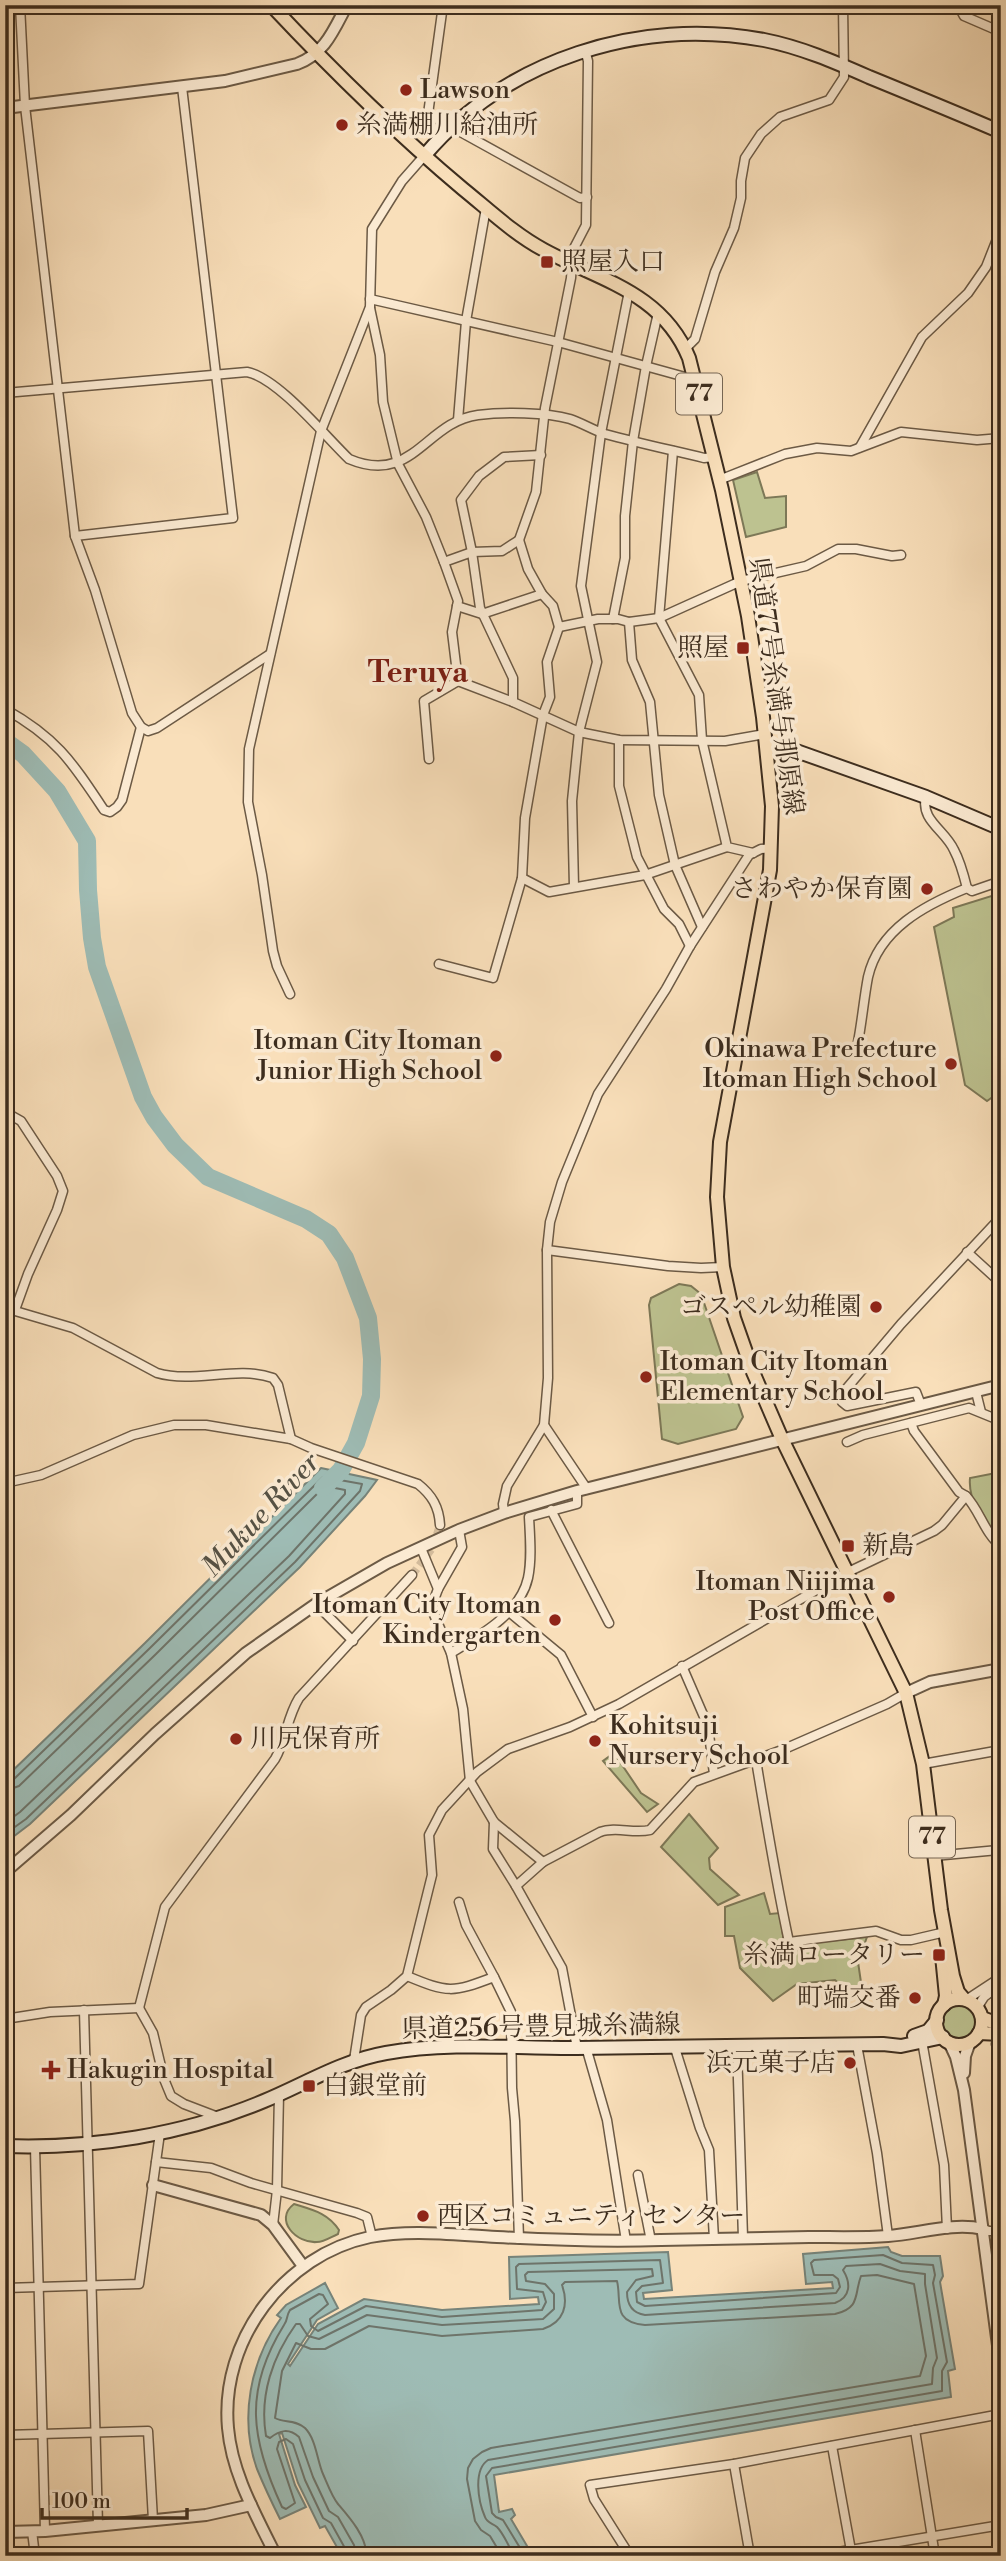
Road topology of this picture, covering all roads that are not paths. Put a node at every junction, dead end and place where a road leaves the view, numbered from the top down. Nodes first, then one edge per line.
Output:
1 (20, 5) edge
2 (271, 5) edge
3 (347, 5) edge
4 (443, 5) edge
5 (843, 5) edge
6 (958, 5) edge
7 (1001, 32) edge
8 (585, 50) junction
9 (317, 54) junction
10 (844, 66) junction
11 (182, 87) junction
12 (25, 106) junction
13 (5, 108) edge
14 (452, 126) junction
15 (1001, 132) edge
16 (424, 156) junction
17 (587, 197) junction
18 (486, 208) junction
19 (1001, 229) edge
20 (573, 263) junction
21 (629, 291) junction
22 (370, 303) junction
23 (659, 313) junction
24 (466, 321) junction
25 (558, 342) junction
26 (685, 349) junction
27 (615, 358) junction
28 (646, 366) junction
29 (216, 373) junction
30 (696, 380) junction
31 (57, 387) junction
32 (5, 393) edge
33 (544, 415) junction
34 (458, 420) junction
35 (321, 431) junction
36 (601, 433) junction
37 (1001, 438) edge
38 (633, 441) junction
39 (860, 447) junction
40 (673, 451) junction
41 (541, 455) junction
42 (714, 457) junction
43 (398, 464) junction
44 (719, 480) junction
45 (75, 536) junction
46 (519, 540) junction
47 (472, 552) junction
48 (901, 555) dead end
49 (444, 562) junction
50 (741, 581) junction
51 (542, 594) junction
52 (457, 606) junction
53 (482, 614) junction
54 (659, 618) junction
55 (613, 619) junction
56 (590, 621) junction
57 (629, 622) junction
58 (559, 627) junction
59 (270, 654) junction
60 (458, 681) junction
61 (513, 702) junction
62 (5, 709) edge
63 (543, 715) junction
64 (141, 727) junction
65 (579, 732) junction
66 (619, 740) junction
67 (702, 740) junction
68 (653, 741) junction
69 (766, 741) junction
70 (429, 759) dead end
71 (926, 797) junction
72 (1001, 829) edge
73 (727, 848) junction
74 (772, 848) junction
75 (753, 853) junction
76 (675, 865) junction
77 (645, 875) junction
78 (522, 877) junction
79 (1001, 881) edge
80 (574, 887) junction
81 (967, 888) junction
82 (702, 927) junction
83 (690, 946) junction
84 (439, 964) dead end
85 (290, 994) dead end
86 (858, 1042) dead end
87 (5, 1112) edge
88 (1001, 1217) edge
89 (547, 1250) junction
90 (967, 1252) junction
91 (723, 1266) junction
92 (1001, 1283) edge
93 (5, 1308) edge
94 (15, 1310) junction
95 (1001, 1385) edge
96 (976, 1392) junction
97 (921, 1405) junction
98 (981, 1412) junction
99 (1001, 1421) edge
100 (911, 1423) junction
101 (544, 1424) junction
102 (291, 1439) junction
103 (782, 1439) junction
104 (847, 1441) dead end
105 (5, 1483) edge
106 (582, 1490) junction
107 (966, 1496) junction
108 (551, 1510) junction
109 (504, 1513) junction
110 (440, 1525) tunnel mouth
111 (458, 1530) junction
112 (1001, 1546) edge
113 (421, 1548) junction
114 (846, 1573) junction
115 (412, 1575) tunnel mouth
116 (438, 1589) junction
117 (316, 1604) junction
118 (509, 1612) junction
119 (610, 1623) dead end
120 (354, 1641) junction
121 (451, 1653) junction
122 (682, 1666) junction
123 (1001, 1669) edge
124 (906, 1693) junction
125 (593, 1717) junction
126 (999, 1750) edge
127 (756, 1760) junction
128 (923, 1764) junction
129 (714, 1774) junction
130 (470, 1781) junction
131 (1001, 1788) edge
132 (494, 1822) junction
133 (1001, 1838) edge
134 (934, 1856) junction
135 (543, 1862) junction
136 (5, 1872) edge
137 (516, 1886) junction
138 (459, 1902) dead end
139 (941, 1910) junction
140 (941, 1933) junction
141 (407, 1976) junction
142 (494, 1977) junction
143 (1001, 1977) edge
144 (1001, 1984) edge
145 (944, 2004) junction
146 (972, 2006) junction
147 (139, 2008) junction
148 (84, 2010) junction
149 (5, 2019) edge
150 (937, 2020) junction
151 (1000, 2031) edge
152 (975, 2038) junction
153 (946, 2040) junction
154 (922, 2041) junction
155 (857, 2045) junction
156 (883, 2045) junction
157 (512, 2047) junction
158 (737, 2047) junction
159 (582, 2048) junction
160 (675, 2048) junction
161 (1001, 2057) edge
162 (354, 2060) junction
163 (964, 2090) junction
164 (279, 2094) junction
165 (220, 2118) junction
166 (160, 2133) junction
167 (89, 2144) junction
168 (5, 2146) edge
169 (35, 2147) junction
170 (156, 2162) junction
171 (638, 2175) dead end
172 (153, 2185) junction
173 (277, 2190) junction
174 (273, 2225) junction
175 (947, 2229) junction
176 (983, 2229) junction
177 (1001, 2231) edge
178 (888, 2236) junction
179 (372, 2237) junction
180 (743, 2238) junction
181 (519, 2239) junction
182 (714, 2239) junction
183 (626, 2241) junction
184 (650, 2241) junction
185 (303, 2266) junction
186 (92, 2286) junction
187 (39, 2287) junction
188 (5, 2288) edge
189 (1000, 2360) edge
190 (1001, 2414) edge
191 (915, 2430) junction
192 (96, 2432) junction
193 (43, 2434) junction
194 (5, 2435) edge
195 (832, 2446) junction
196 (734, 2464) junction
197 (251, 2505) junction
198 (153, 2520) junction
199 (98, 2525) junction
200 (1001, 2525) edge
201 (32, 2531) junction
202 (45, 2531) junction
203 (5, 2532) edge
204 (932, 2536) junction
205 (851, 2553) edge
206 (35, 2556) edge
207 (276, 2556) edge
208 (630, 2556) edge
209 (750, 2556) edge
210 (814, 2556) edge
211 (935, 2556) edge

1 - 12 street
2 - 9 main road, 県道77号糸満与那原線 / 77
3 - 9 street
4 - 14 street
5 - 10 street
6 - 7 street
8 - 10 main road
8 - 14 main road
8 - 17 street
9 - 11 street
9 - 16 main road, 県道77号糸満与那原線 / 77
10 - 15 main road
10 - 26 street
11 - 12 street
11 - 29 street
12 - 13 street
12 - 31 street
14 - 16 main road
14 - 17 street
16 - 18 main road, 県道77号糸満与那原線 / 77
16 - 22 street
17 - 20 street
18 - 20 main road, 県道77号糸満与那原線 / 77
18 - 24 street
19 - 39 street
20 - 21 main road, 県道77号糸満与那原線 / 77
20 - 25 street
21 - 23 main road, 県道77号糸満与那原線 / 77
21 - 27 street
22 - 24 street
22 - 35 street
22 - 43 street
23 - 26 main road, 県道77号糸満与那原線 / 77
23 - 28 street
24 - 25 street
24 - 34 street
25 - 27 street
25 - 33 street
26 - 30 main road, 県道77号糸満与那原線 / 77
27 - 28 street
27 - 36 street
28 - 30 street
28 - 38 street
29 - 31 street
29 - 35 street
29 - 45 street
30 - 42 main road, 県道77号糸満与那原線 / 77
31 - 32 street
31 - 45 street
33 - 34 street
33 - 36 street
33 - 41 street
34 - 43 street
35 - 43 street
35 - 59 street
36 - 38 street
36 - 56 street
37 - 39 street
38 - 40 street
38 - 55 street
39 - 44 street
40 - 42 street
40 - 54 street
41 - 46 street
41 - 47 street
42 - 44 main road, 県道77号糸満与那原線 / 77
43 - 49 street
44 - 50 main road, 県道77号糸満与那原線 / 77
45 - 64 street
46 - 47 street
46 - 51 street
47 - 49 street
47 - 53 street
48 - 50 street
49 - 52 street
50 - 54 street
50 - 69 main road, 県道77号糸満与那原線 / 77
51 - 53 street
51 - 58 street
52 - 53 street
52 - 60 street
53 - 61 street
54 - 57 street
54 - 67 street
55 - 56 street
55 - 57 street
56 - 58 street
56 - 65 street
57 - 68 street
58 - 63 street
59 - 64 street
59 - 85 street
60 - 61 street
60 - 70 street
61 - 63 street
62 - 64 street
63 - 65 street
63 - 78 street
65 - 66 street
65 - 80 street
66 - 68 street
66 - 77 street
67 - 68 street
67 - 69 street
67 - 73 street
68 - 76 street
69 - 71 main road
69 - 74 main road, 県道77号糸満与那原線 / 77
71 - 72 main road
71 - 81 street
73 - 75 street
73 - 76 street
74 - 75 street
74 - 91 main road, 県道77号糸満与那原線 / 77
75 - 82 street
76 - 77 street
76 - 82 street
77 - 80 street
77 - 83 street
78 - 80 street
78 - 84 street
79 - 81 street
81 - 86 street
82 - 83 street
83 - 89 street
87 - 94 street
88 - 90 street
89 - 91 street
89 - 101 street
90 - 92 street
90 - 97 street
91 - 103 main road, 県道77号糸満与那原線 / 77
93 - 94 street
94 - 102 street
95 - 96 street
96 - 97 street
96 - 98 street
97 - 103 street
98 - 99 street
98 - 100 street
100 - 104 street
100 - 107 street
101 - 106 street
101 - 109 street
102 - 105 street
102 - 110 street
103 - 106 street
103 - 114 main road, 県道77号糸満与那原線 / 77
106 - 108 street
106 - 109 street
107 - 112 street
107 - 114 street
108 - 118 street
108 - 119 street
109 - 111 street
111 - 113 street
111 - 116 street
113 - 116 street
113 - 117 street
114 - 122 street
114 - 124 main road, 県道77号糸満与那原線 / 77
115 - 120 street
116 - 121 street
117 - 120 street
117 - 136 street
118 - 121 street
118 - 125 street
120 - 147 street
121 - 130 street
122 - 125 street
122 - 129 street
123 - 124 street
124 - 127 street
124 - 128 main road, 県道77号糸満与那原線 / 77
125 - 130 street
126 - 128 street
126 - 131 street
127 - 129 street
127 - 140 street
128 - 134 main road, 県道77号糸満与那原線 / 77
129 - 135 street
130 - 132 street
130 - 141 street
132 - 135 street
132 - 137 street
133 - 134 street
134 - 139 main road, 県道77号糸満与那原線 / 77
135 - 137 street
137 - 159 street
138 - 142 street
139 - 140 main road, 県道77号糸満与那原線 / 77
139 - 146 main road, 県道77号糸満与那原線 / 77
140 - 145 main road, 県道77号糸満与那原線 / 77
141 - 142 street
141 - 162 street
142 - 157 street
143 - 146 street
144 - 146 street
145 - 146 main road
145 - 150 main road, 77
146 - 151 main road
146 - 152 main road
147 - 148 street
147 - 165 street
148 - 149 street
148 - 167 street
150 - 153 main road
150 - 156 main road, 県道256号豊見城糸満線
151 - 152 main road
151 - 161 street
152 - 153 main road
152 - 163 street
153 - 154 main road, 県道256号豊見城糸満線
153 - 163 street
154 - 156 main road, 県道256号豊見城糸満線
154 - 175 street
155 - 156 main road, 県道256号豊見城糸満線
155 - 158 main road, 県道256号豊見城糸満線
155 - 178 street
157 - 159 main road, 県道256号豊見城糸満線
157 - 162 main road, 県道256号豊見城糸満線
157 - 181 street
158 - 160 main road, 県道256号豊見城糸満線
158 - 180 street
159 - 160 main road, 県道256号豊見城糸満線
159 - 183 street
160 - 182 street
162 - 164 main road, 県道256号豊見城糸満線
163 - 176 street
164 - 165 main road, 県道256号豊見城糸満線
164 - 173 street
165 - 166 main road, 県道256号豊見城糸満線
166 - 167 main road, 県道256号豊見城糸満線
166 - 170 street
167 - 169 main road, 県道256号豊見城糸満線
167 - 186 street
168 - 169 main road, 県道256号豊見城糸満線
169 - 187 street
170 - 172 street
170 - 173 street
171 - 184 street
172 - 174 street
172 - 186 street
173 - 174 street
173 - 179 street
174 - 185 street
175 - 176 street
175 - 178 street
176 - 177 street
176 - 189 street
178 - 180 street
179 - 181 street
179 - 185 street
180 - 182 street
181 - 183 street
182 - 184 street
183 - 184 street
185 - 197 street
186 - 187 street
186 - 192 street
187 - 188 street
187 - 193 street
190 - 191 street
191 - 195 street
191 - 204 street
192 - 193 street
192 - 198 street
192 - 199 street
193 - 194 street
193 - 202 street
195 - 196 street
195 - 205 street
196 - 208 street
196 - 209 street
197 - 198 street
197 - 207 street
198 - 199 street
199 - 202 street
200 - 204 street
201 - 202 street
201 - 203 street
201 - 206 street
204 - 205 street
204 - 211 street
205 - 210 street

